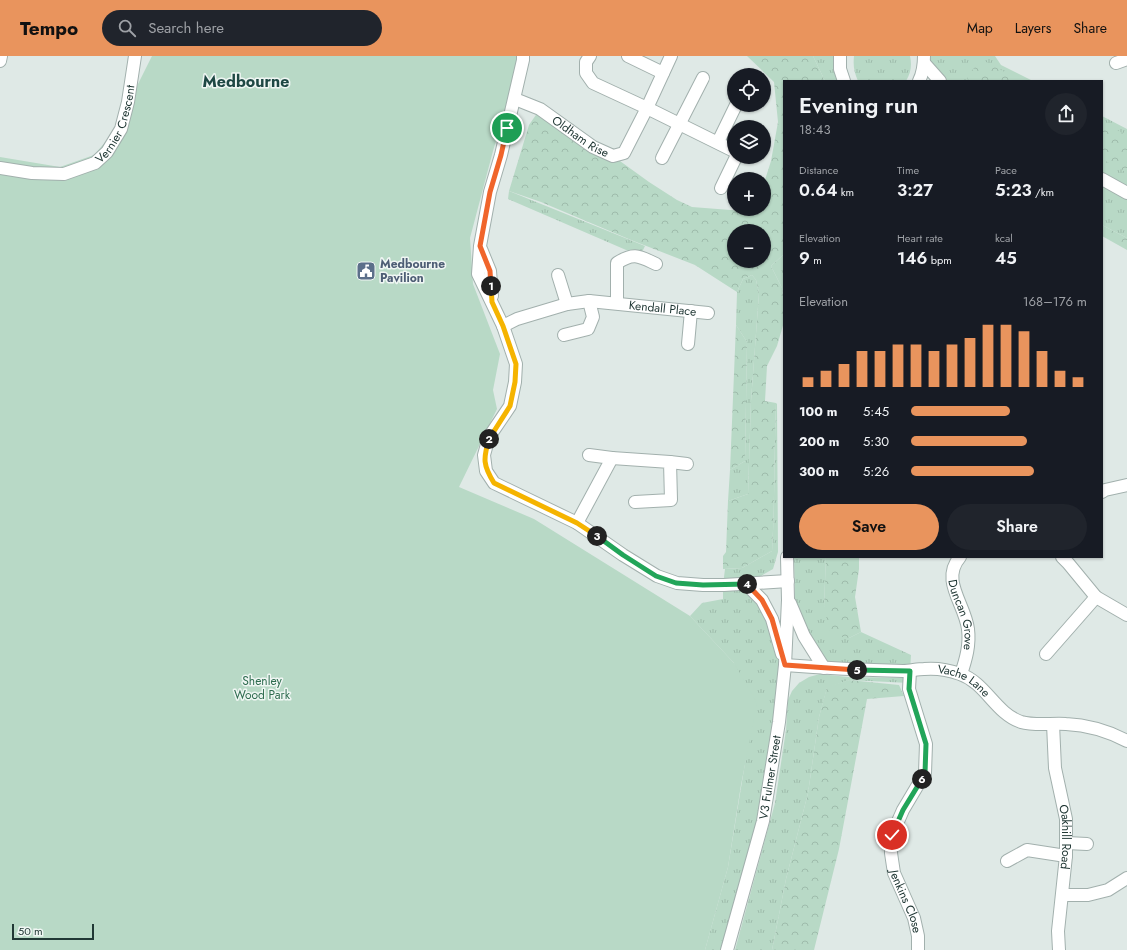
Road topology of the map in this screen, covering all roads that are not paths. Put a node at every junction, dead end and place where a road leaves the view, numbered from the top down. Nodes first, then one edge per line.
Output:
1 (1, 56) edge
2 (135, 56) edge
3 (523, 56) edge
4 (590, 56) edge
5 (628, 56) edge
6 (671, 56) edge
7 (840, 56) edge
8 (924, 60) edge
9 (0, 61) edge
10 (663, 73) junction
11 (703, 78) dead end
12 (844, 80) edge
13 (920, 80) edge
14 (939, 80) edge
15 (515, 99) junction
16 (647, 108) junction
17 (733, 112) edge
18 (680, 124) junction
19 (718, 142) junction
20 (727, 147) edge
21 (662, 158) dead end
22 (733, 164) edge
23 (0, 168) edge
24 (1103, 180) edge
25 (721, 188) dead end
26 (1127, 193) edge
27 (656, 264) dead end
28 (558, 275) dead end
29 (589, 301) junction
30 (617, 303) junction
31 (567, 304) junction
32 (691, 312) junction
33 (708, 313) dead end
34 (503, 326) junction
35 (564, 335) dead end
36 (688, 344) dead end
37 (589, 456) dead end
38 (612, 458) junction
39 (670, 462) junction
40 (687, 464) dead end
41 (1127, 485) edge
42 (1103, 491) edge
43 (635, 502) dead end
44 (577, 523) junction
45 (787, 558) edge
46 (959, 558) edge
47 (1063, 558) edge
48 (788, 582) junction
49 (746, 584) junction
50 (1096, 598) junction
51 (788, 600) junction
52 (1127, 615) edge
53 (1046, 654) dead end
54 (785, 665) junction
55 (824, 668) junction
56 (910, 671) junction
57 (961, 674) junction
58 (1053, 724) junction
59 (1127, 741) edge
60 (1067, 843) junction
61 (1086, 844) dead end
62 (1066, 856) junction
63 (1007, 861) dead end
64 (1127, 878) edge
65 (1063, 895) junction
66 (727, 950) edge
67 (918, 950) edge
68 (1059, 950) edge

1 - 9 street
2 - 23 street, Vernier Crescent
3 - 15 street
4 - 16 street
5 - 10 street
6 - 10 street, Oldham Rise
7 - 12 street
8 - 13 street
8 - 14 street
10 - 16 street, Oldham Rise
11 - 18 street
15 - 16 street, Oldham Rise
15 - 34 street
16 - 18 street
17 - 19 street
18 - 19 street
18 - 21 street
19 - 20 street
22 - 25 street
24 - 26 street
27 - 30 street, Kendall Place
28 - 31 street
29 - 30 street, Kendall Place
29 - 31 street, Kendall Place
29 - 35 street
30 - 32 street, Kendall Place
31 - 34 street, Kendall Place
32 - 33 street, Kendall Place
32 - 36 street
34 - 44 street
37 - 38 street
38 - 39 street
38 - 44 street
39 - 40 street
39 - 43 street
41 - 42 street
44 - 49 street
45 - 48 street
46 - 57 street, Duncan Grove
47 - 50 street
48 - 49 street
48 - 51 street, V3 Fulmer Street
49 - 54 street
50 - 52 street
50 - 53 street
51 - 54 street, V3 Fulmer Street
51 - 55 street
54 - 55 street, Vache Lane
54 - 66 street, V3 Fulmer Street
55 - 56 street, Vache Lane
56 - 57 street, Vache Lane
56 - 67 street, Jenkins Close
57 - 58 street, Vache Lane
58 - 59 street, Vache Lane
58 - 60 street, Oakhill Road
60 - 61 street
60 - 62 street, Oakhill Road
62 - 63 street
62 - 65 street, Oakhill Road
64 - 65 street
65 - 68 street, Oakhill Road

